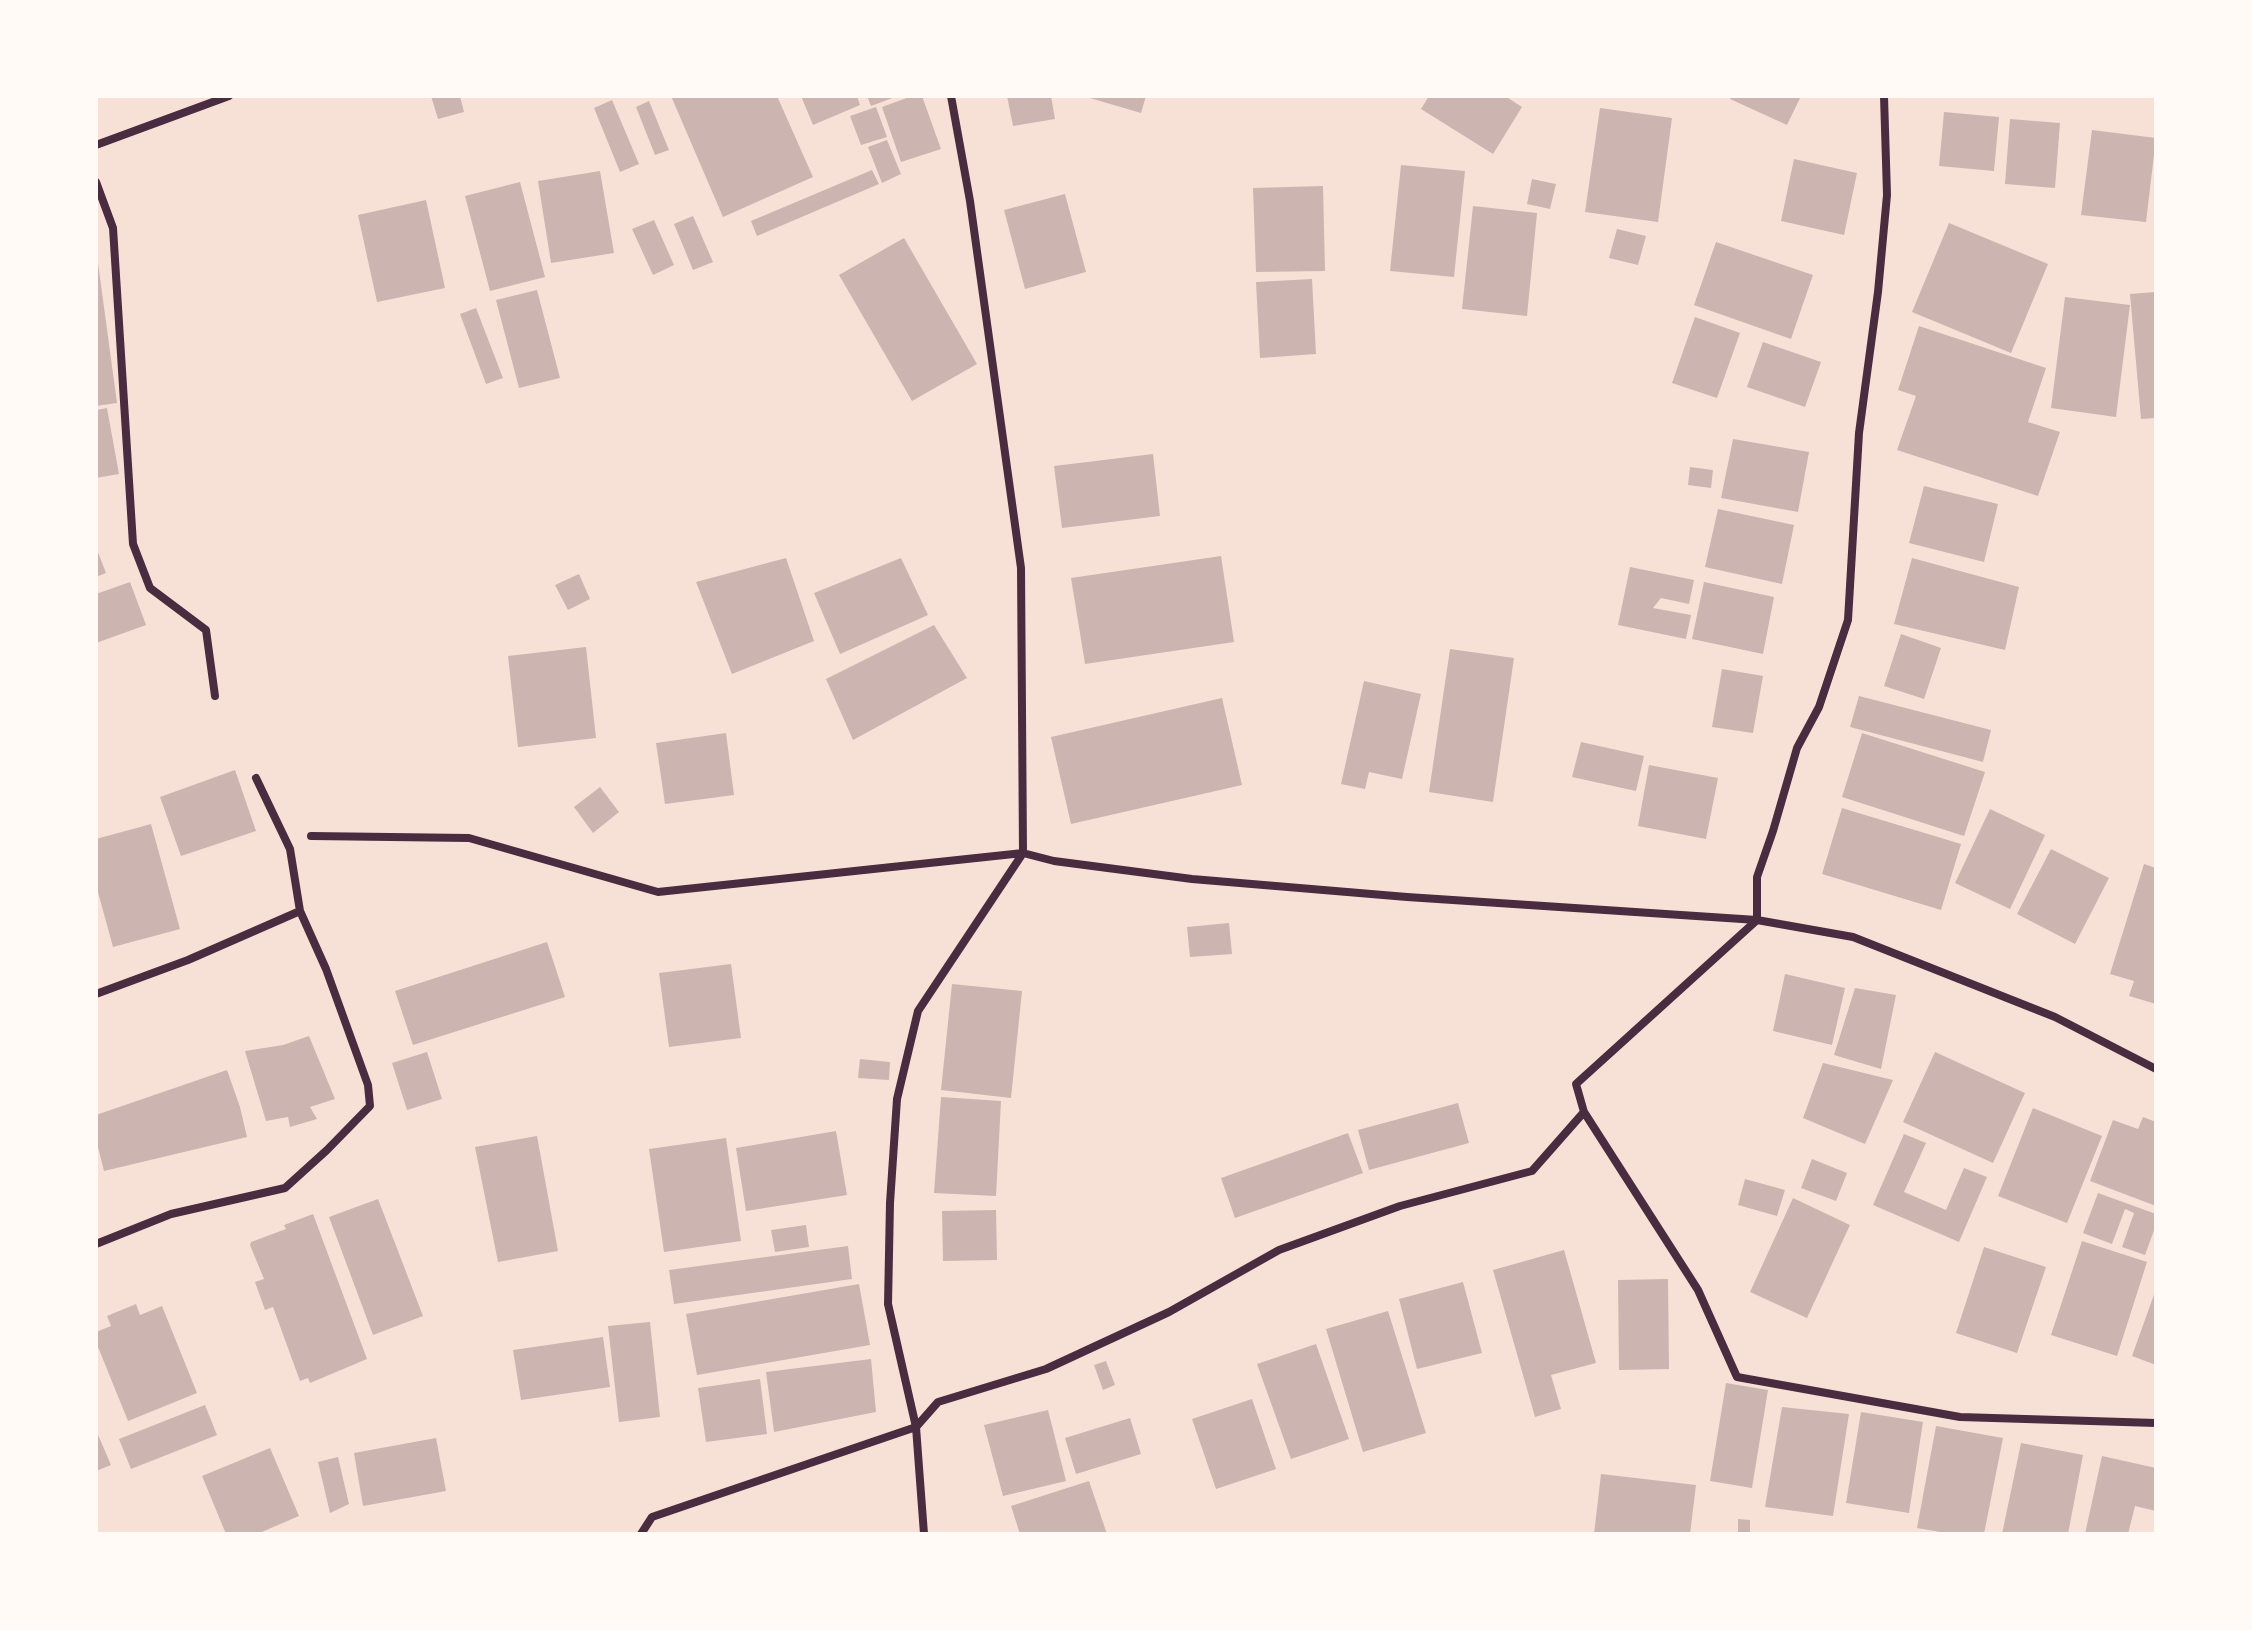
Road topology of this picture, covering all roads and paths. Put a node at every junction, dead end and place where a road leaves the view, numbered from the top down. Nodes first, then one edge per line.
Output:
1 (229, 96) edge
2 (951, 96) edge
3 (1884, 96) edge
4 (96, 145) edge
5 (96, 182) edge
6 (215, 696) dead end
7 (256, 778) dead end
8 (311, 836) dead end
9 (1023, 853) junction
10 (300, 911) junction
11 (1757, 920) junction
12 (96, 994) edge
13 (2156, 1069) edge
14 (1584, 1112) junction
15 (96, 1244) edge
16 (2156, 1423) edge
17 (916, 1427) junction
18 (641, 1534) edge
19 (924, 1534) edge

1 - 4 street
2 - 9 street
3 - 11 street
5 - 6 street
7 - 10 street
8 - 9 street
9 - 11 street
9 - 17 street
10 - 12 street
10 - 15 street
11 - 13 street
11 - 14 street
14 - 16 street
14 - 17 street
17 - 18 street
17 - 19 street

